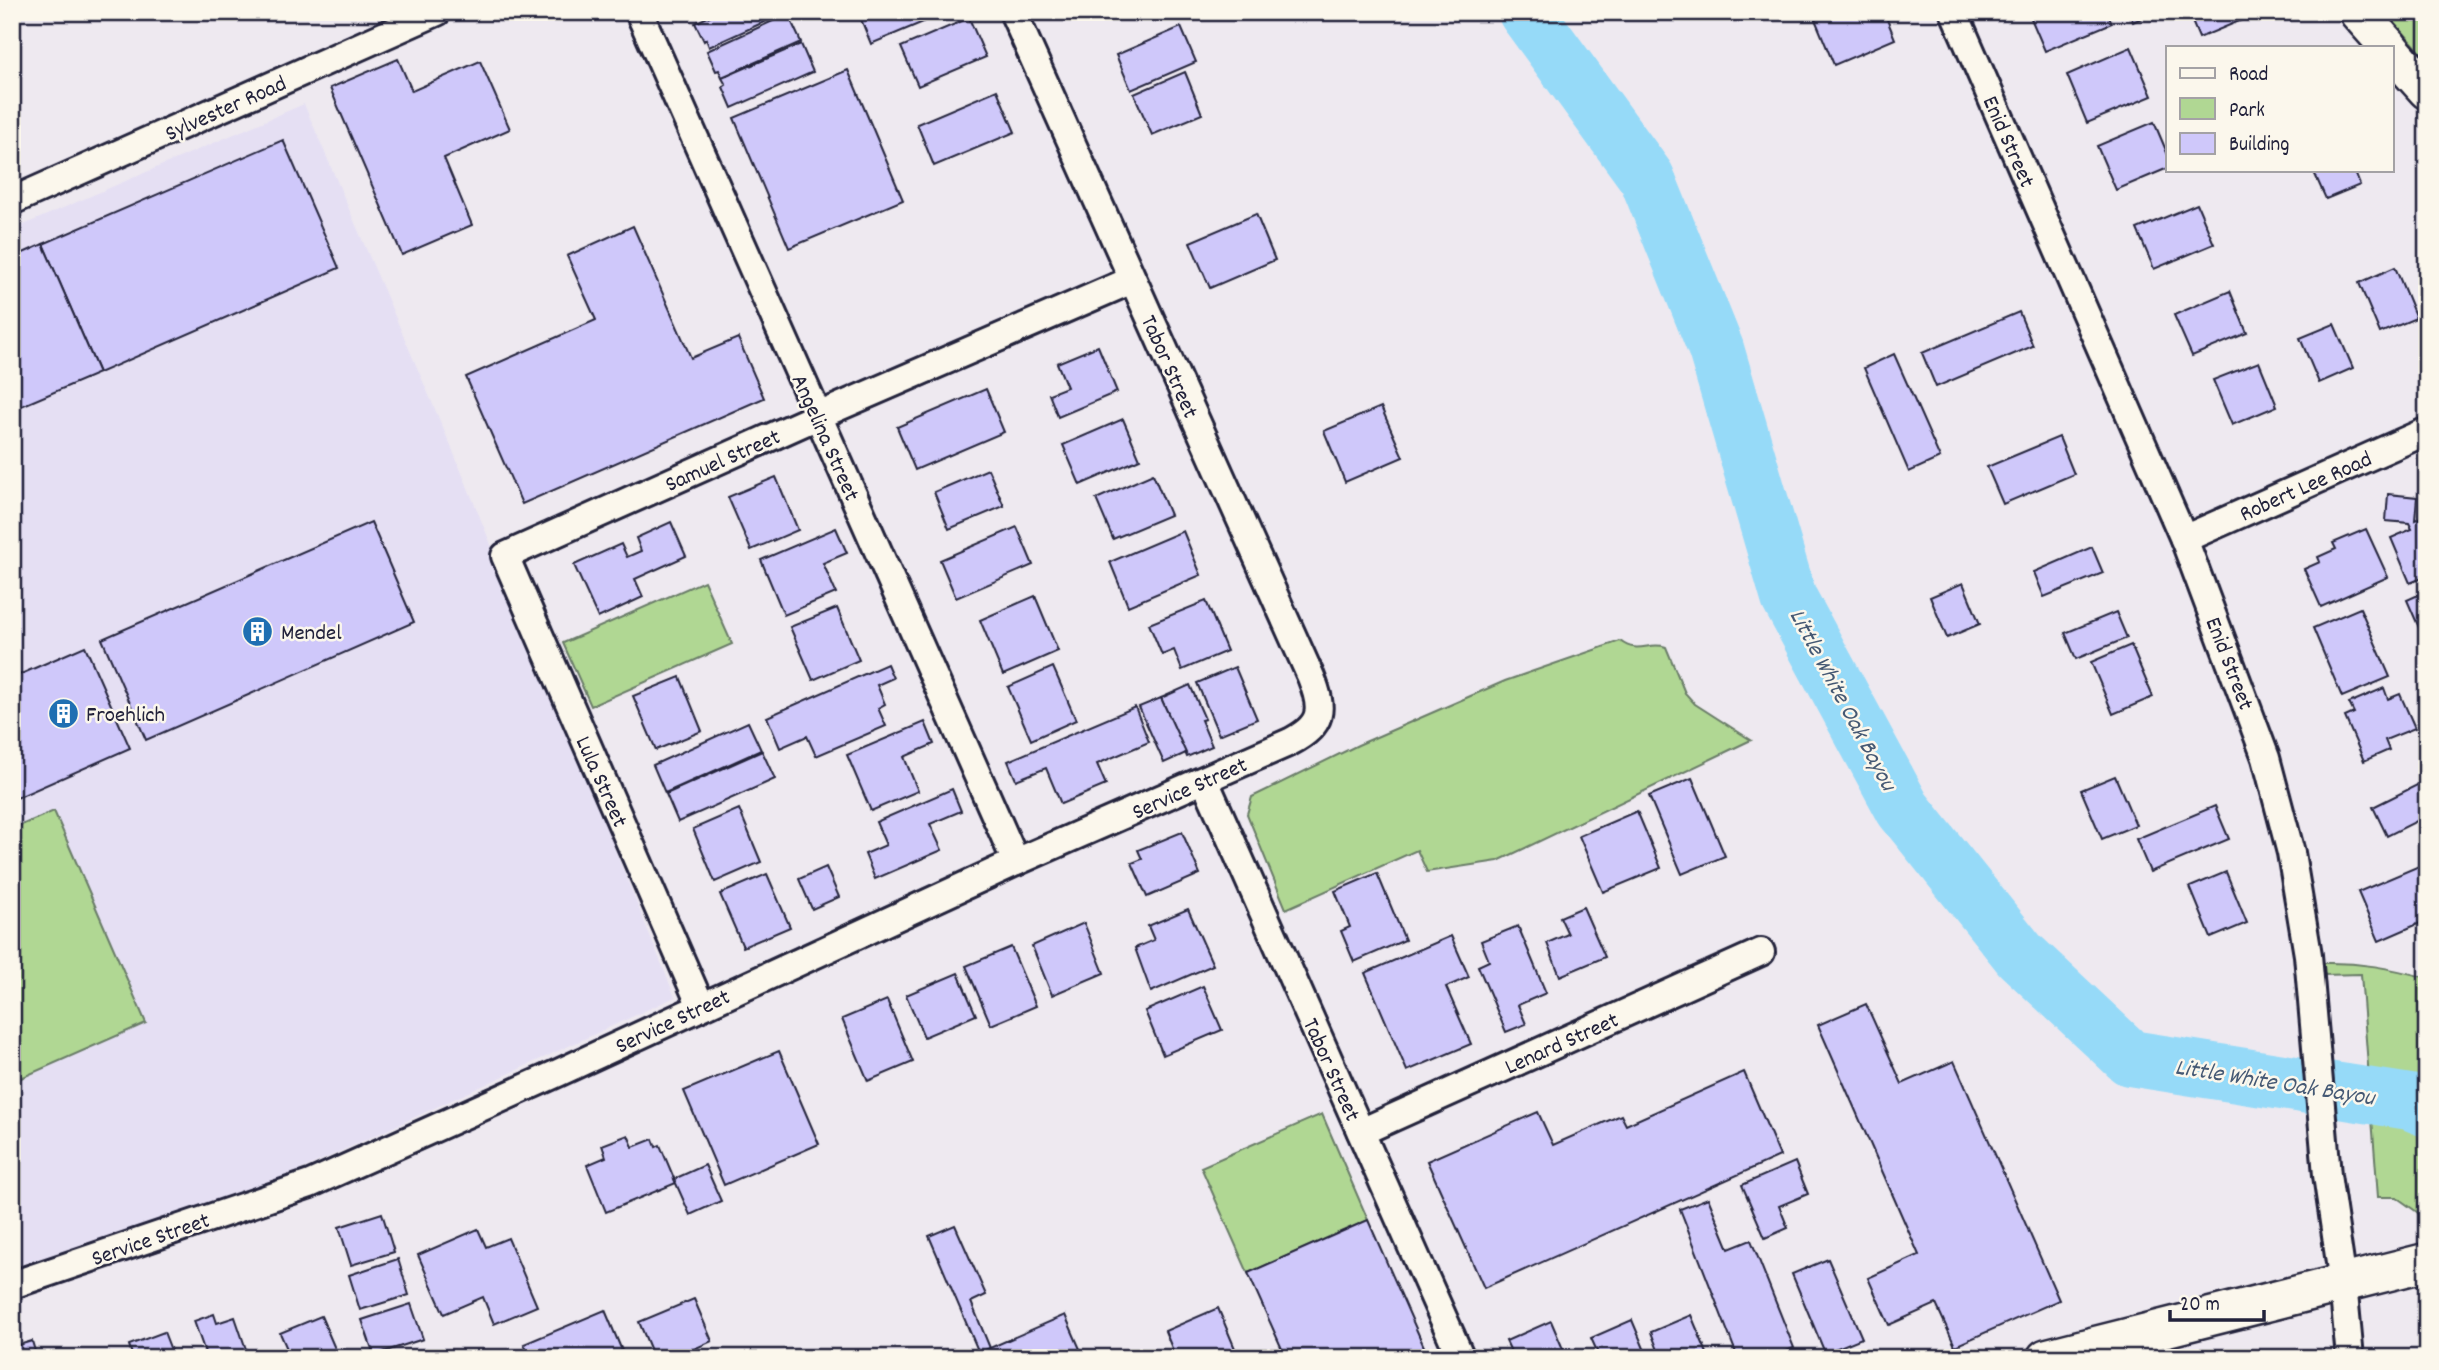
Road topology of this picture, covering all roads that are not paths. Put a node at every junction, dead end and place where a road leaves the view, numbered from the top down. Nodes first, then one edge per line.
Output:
1 (437, 12) edge
2 (639, 12) edge
3 (1013, 12) edge
4 (1954, 12) edge
5 (2358, 12) edge
6 (2387, 46) edge
7 (2394, 53) edge
8 (2427, 90) edge
9 (12, 201) edge
10 (1132, 279) junction
11 (818, 416) junction
12 (2427, 431) edge
13 (2184, 539) junction
14 (505, 556) joint
15 (1317, 721) joint
16 (1205, 781) junction
17 (1016, 862) junction
18 (1761, 952) dead end
19 (701, 1006) junction
20 (1360, 1132) junction
21 (2427, 1262) edge
22 (2343, 1283) junction
23 (12, 1285) edge
24 (1461, 1358) edge
25 (2046, 1358) edge
26 (2350, 1358) edge

1 - 9 street, Sylvester Road
2 - 11 street, Angelina Street
3 - 10 street, Tabor Street
4 - 13 street, Enid Street
5 - 6 street
7 - 8 street
10 - 11 street, Samuel Street
10 - 15 street, Tabor Street
11 - 14 street, Samuel Street
11 - 17 street, Angelina Street
12 - 13 street, Robert Lee Road
13 - 22 street, Enid Street
14 - 19 street, Lula Street
15 - 16 street, Service Street
16 - 17 street, Service Street
16 - 20 street, Tabor Street
17 - 19 street, Service Street
18 - 20 street, Lenard Street
19 - 23 street, Service Street
20 - 24 street, Tabor Street
21 - 22 street
22 - 25 street
22 - 26 street, Enid Street

